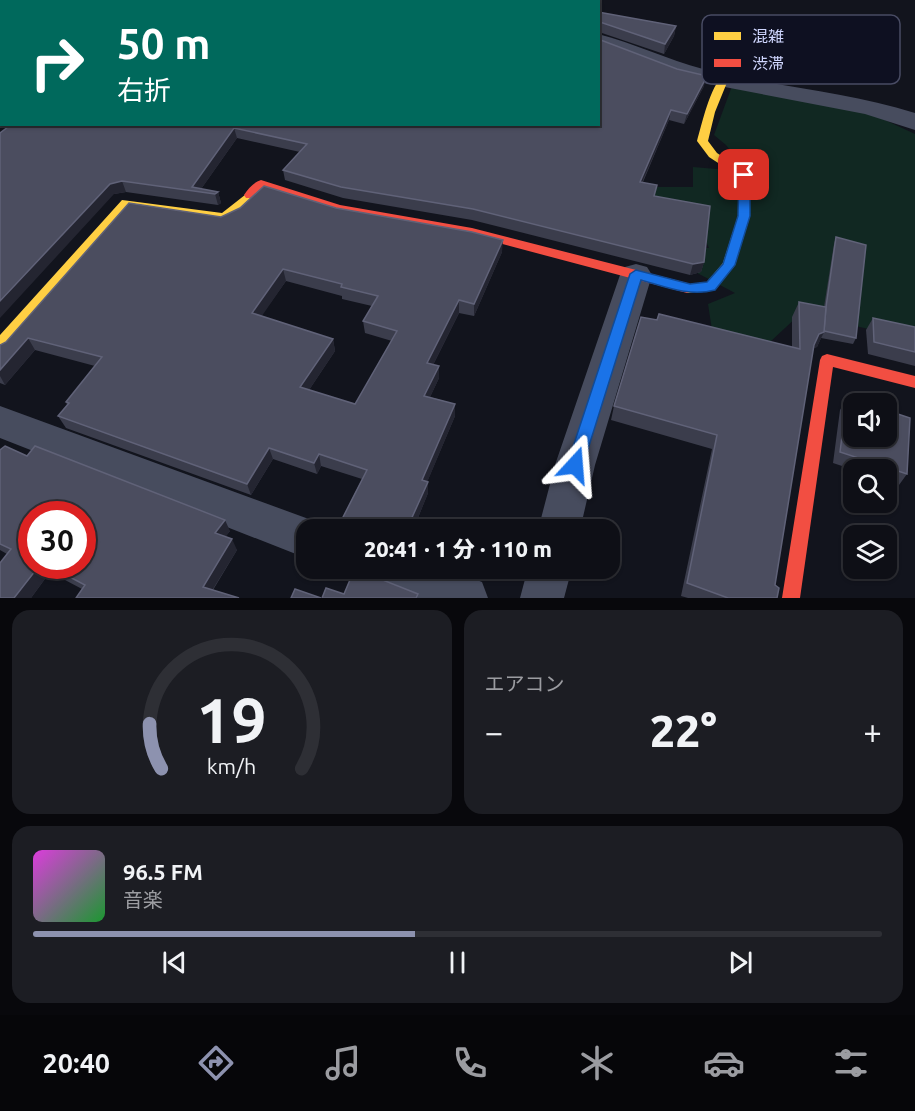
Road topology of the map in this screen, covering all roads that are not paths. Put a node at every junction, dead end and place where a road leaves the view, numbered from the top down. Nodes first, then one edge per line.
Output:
1 (600, 42) edge
2 (702, 76) edge
3 (721, 84) edge
4 (745, 84) edge
5 (915, 122) edge
6 (636, 274) junction
7 (0, 344) edge
8 (915, 382) edge
9 (0, 422) edge
10 (562, 519) edge
11 (296, 534) edge
12 (417, 579) edge
13 (547, 579) edge
14 (466, 598) edge
15 (542, 598) edge
16 (791, 598) edge

1 - 2 street
3 - 6 street
4 - 5 street
6 - 7 street
6 - 10 street
8 - 16 street
9 - 11 street
12 - 14 street
13 - 15 street

